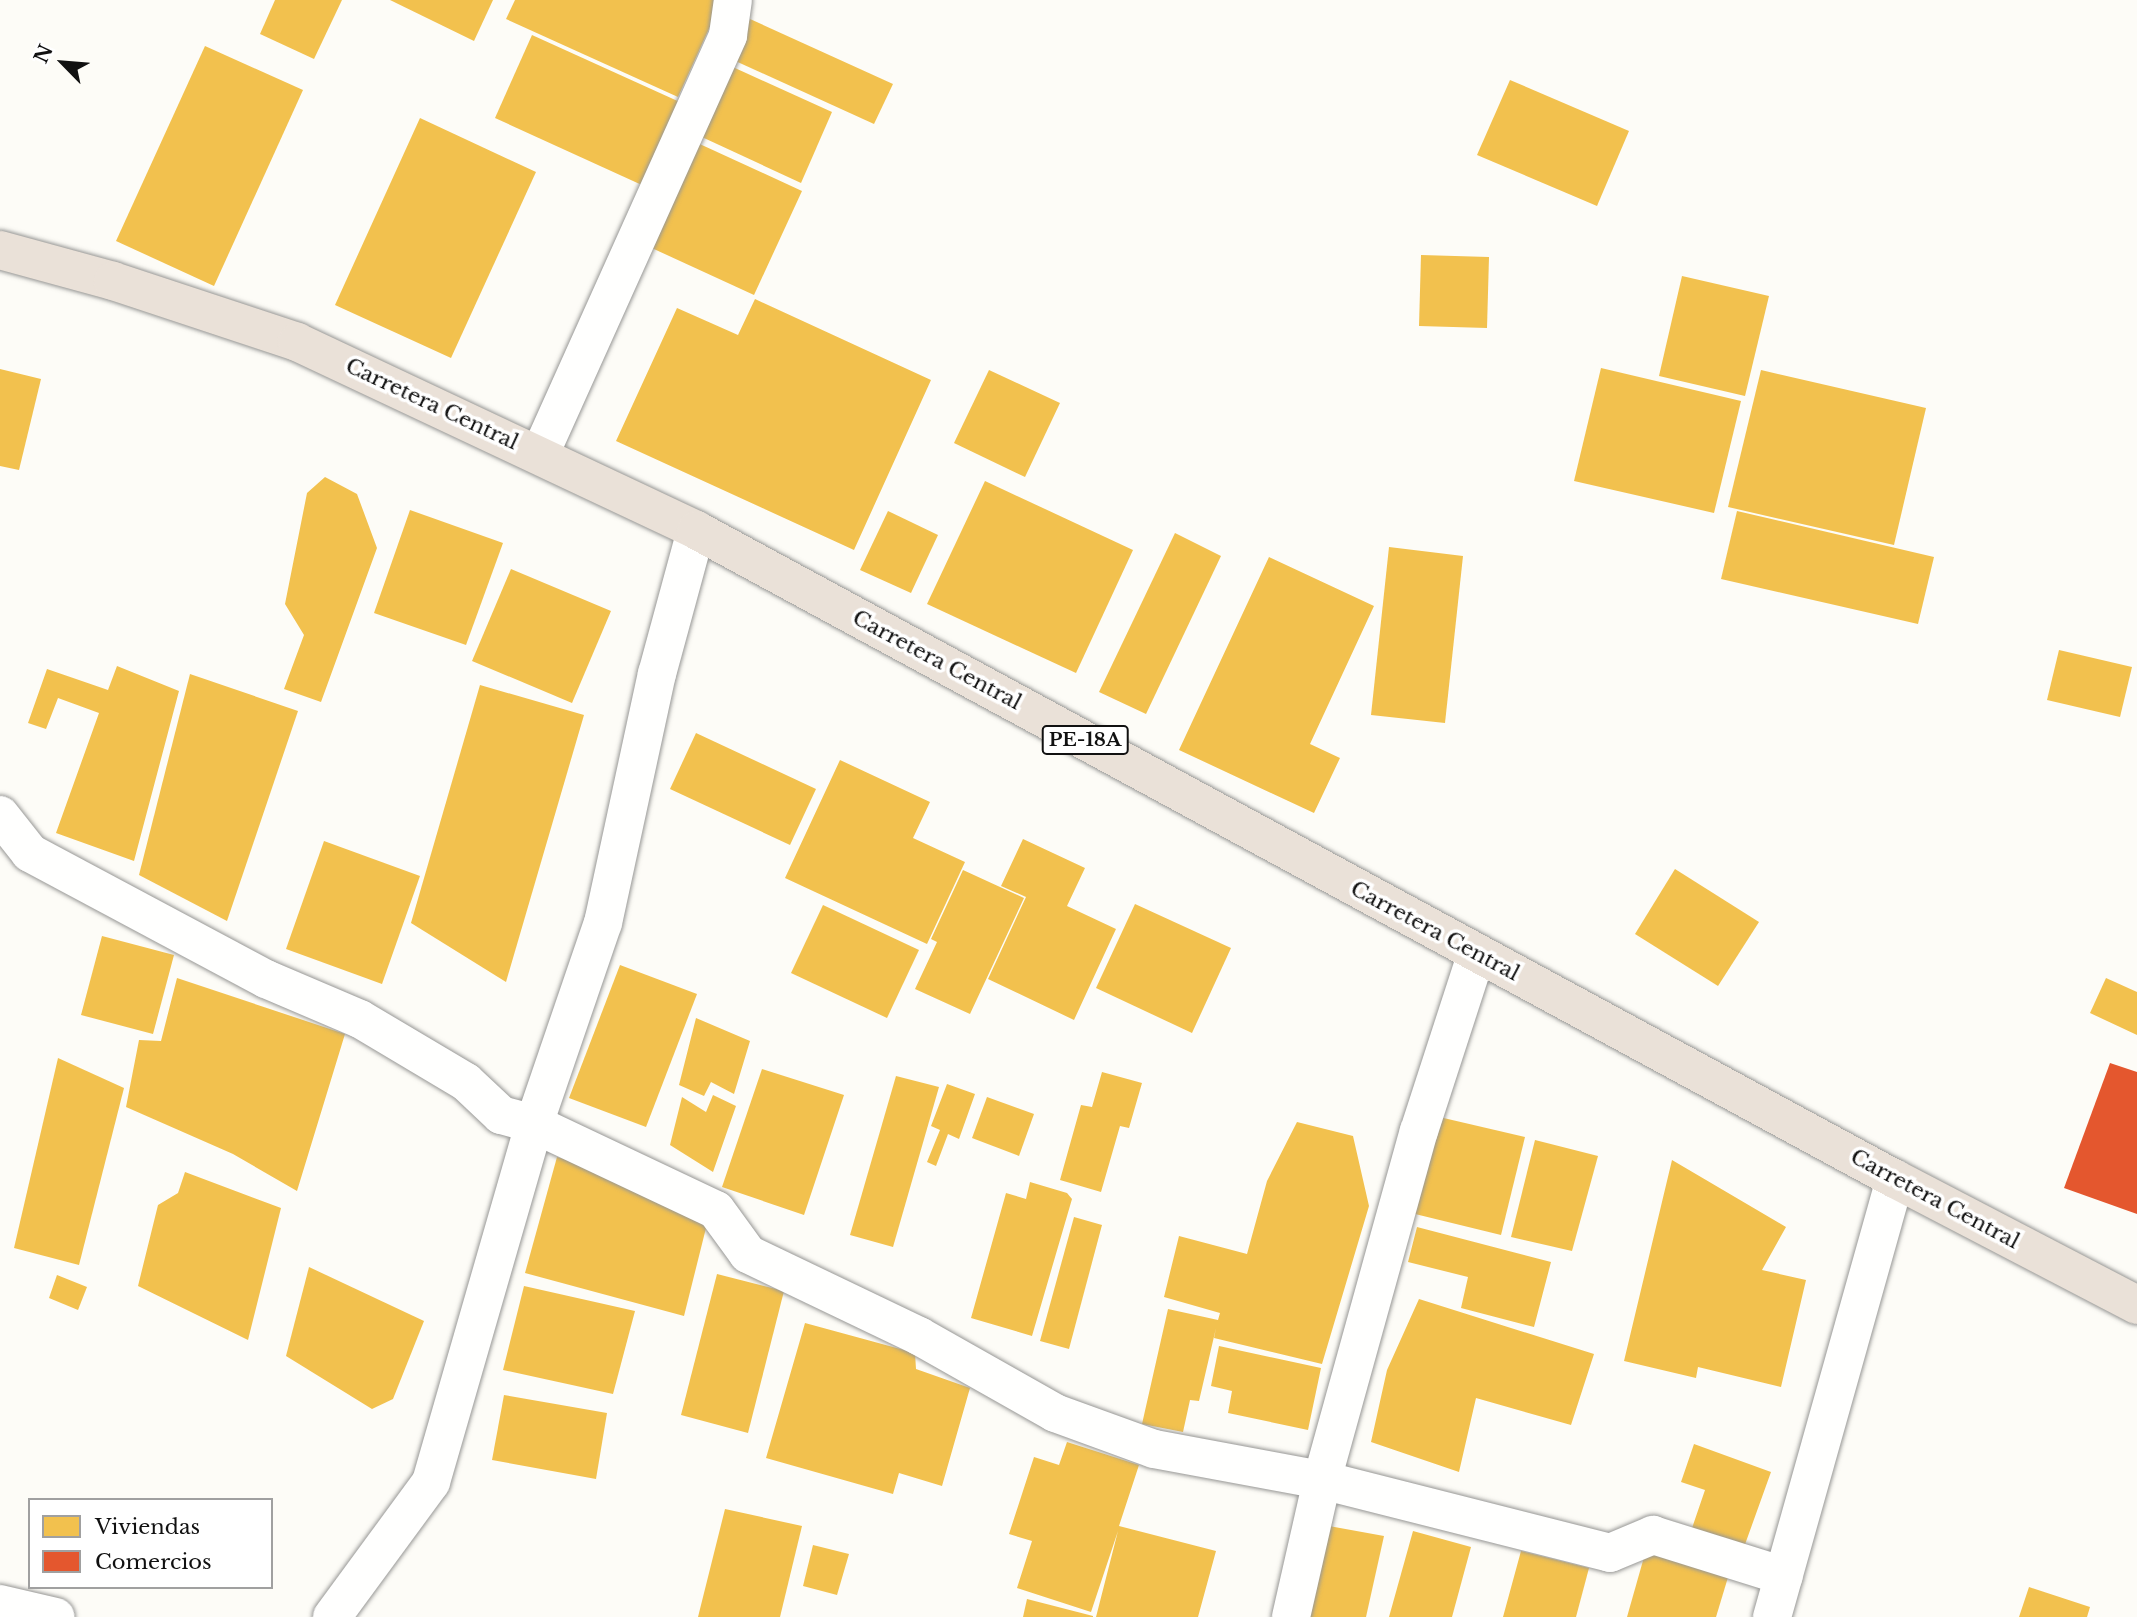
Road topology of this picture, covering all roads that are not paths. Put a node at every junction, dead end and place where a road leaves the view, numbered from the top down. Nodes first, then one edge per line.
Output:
1 (733, 0) edge
2 (0, 250) edge
3 (540, 454) junction
4 (696, 530) junction
5 (0, 815) edge
6 (1477, 953) junction
7 (534, 1124) junction
8 (1895, 1179) junction
9 (2137, 1305) edge
10 (1322, 1480) junction
11 (1784, 1576) junction
12 (0, 1604) edge
13 (55, 1617) edge
14 (332, 1617) edge
15 (1291, 1617) edge
16 (1772, 1617) edge

1 - 3 street
2 - 3 highway, Carretera Central / PE-18A
3 - 4 highway, Carretera Central / PE-18A
4 - 6 highway, Carretera Central / PE-18A
4 - 7 street
5 - 7 street
6 - 8 highway, Carretera Central / PE-18A
6 - 10 street
7 - 10 street
7 - 14 street
8 - 9 highway, Carretera Central / PE-18A
8 - 11 street
10 - 11 street
10 - 15 street
11 - 16 street
12 - 13 street

